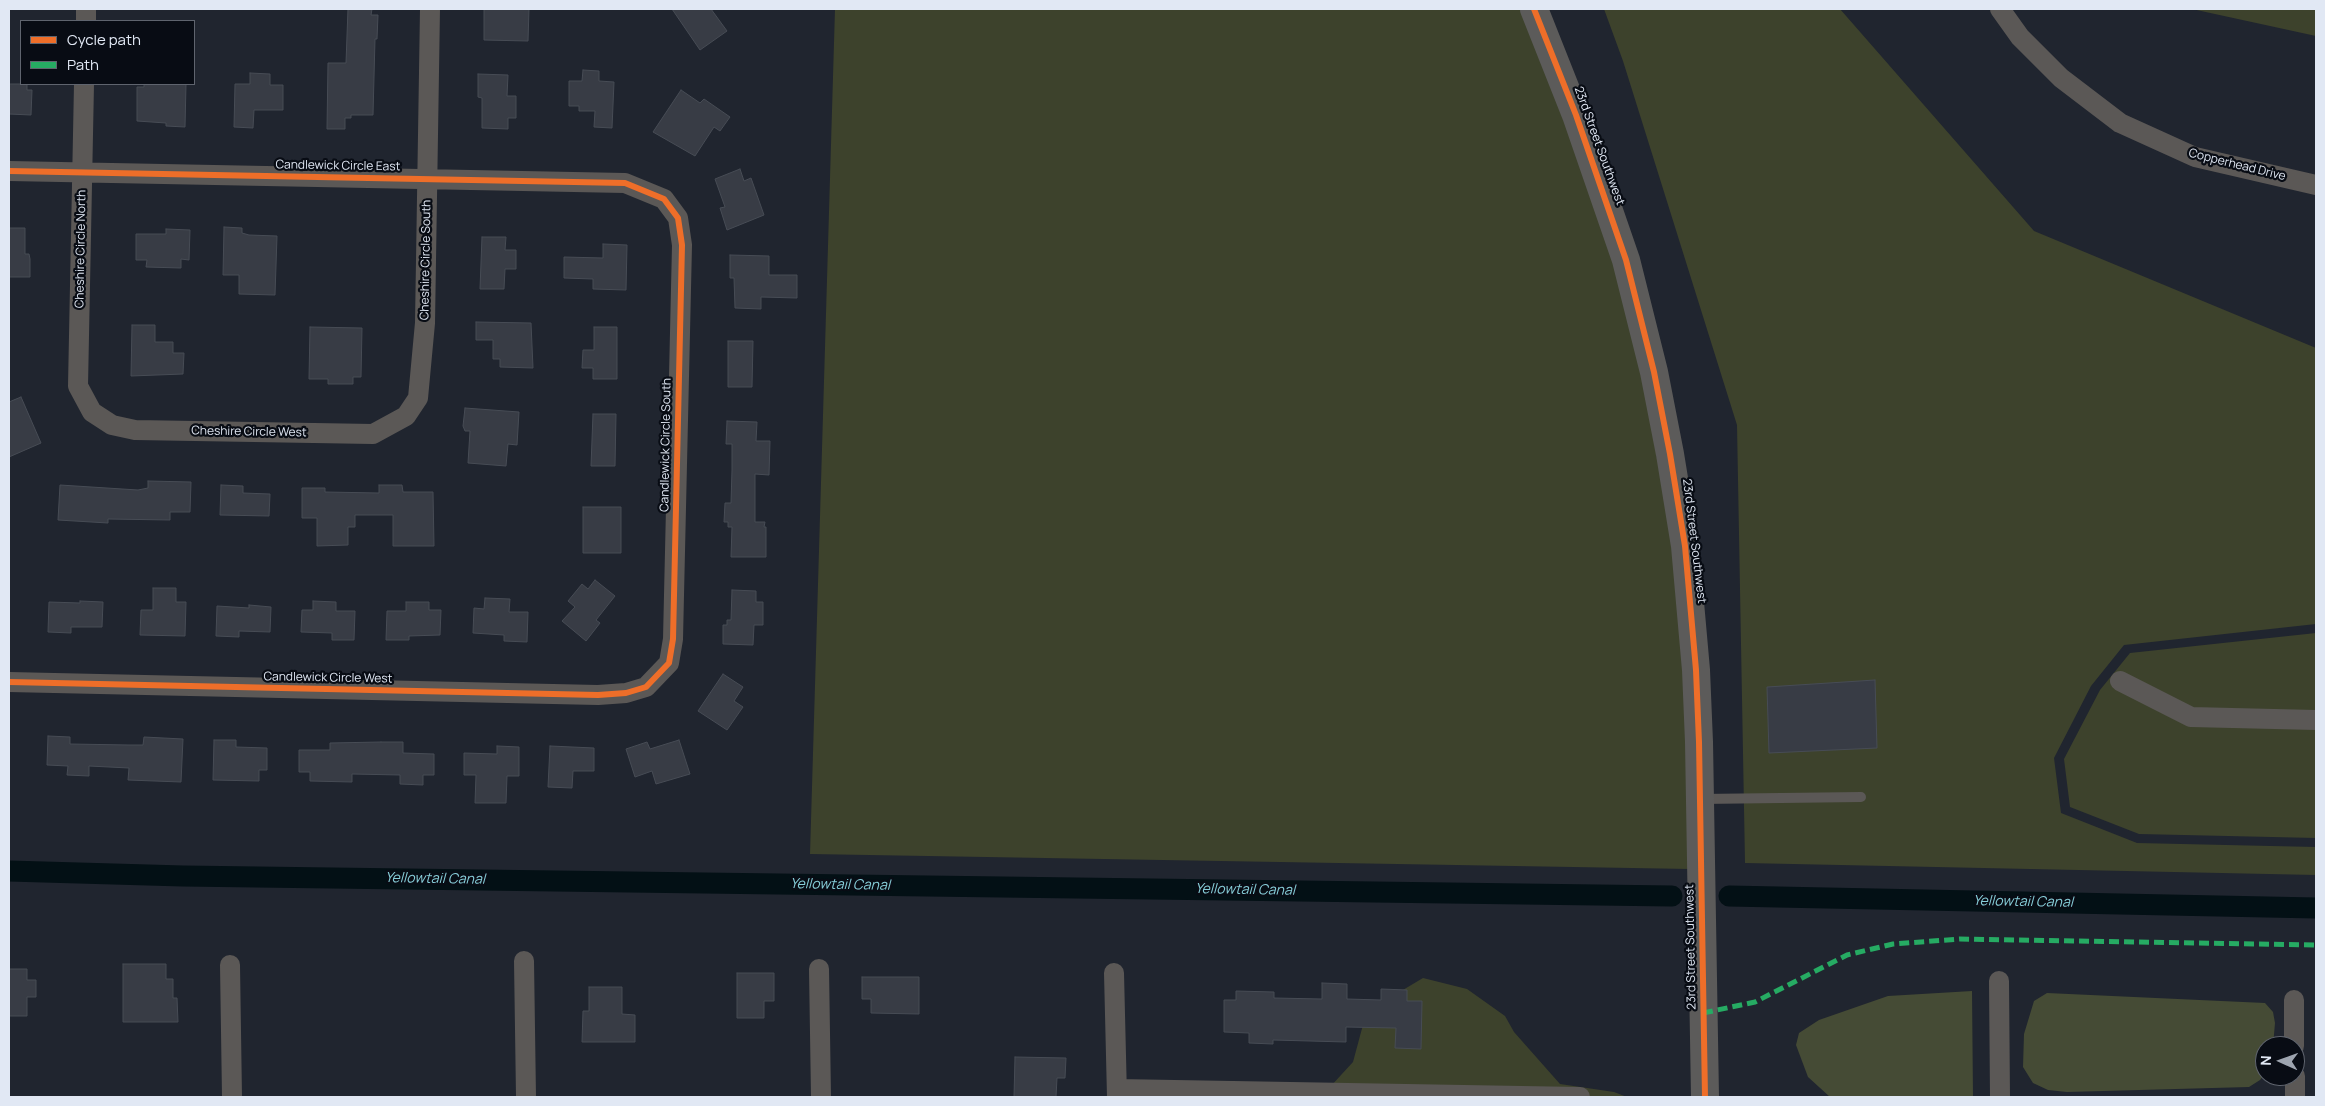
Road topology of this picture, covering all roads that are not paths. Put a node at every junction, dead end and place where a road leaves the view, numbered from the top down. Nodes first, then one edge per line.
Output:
1 (430, 9) edge
2 (1534, 9) edge
3 (2000, 9) edge
4 (84, 85) edge
5 (9, 171) edge
6 (83, 173) junction
7 (426, 179) junction
8 (2316, 185) edge
9 (664, 199) joint
10 (92, 412) joint
11 (406, 416) joint
12 (2120, 681) dead end
13 (9, 682) edge
14 (646, 686) joint
15 (2316, 720) edge
16 (1862, 796) dead end
17 (1700, 799) junction
18 (524, 961) dead end
19 (230, 965) dead end
20 (819, 969) dead end
21 (1114, 973) dead end
22 (1999, 981) dead end
23 (2294, 1000) dead end
24 (2294, 1036) edge
25 (1117, 1093) edge
26 (1411, 1096) edge
27 (232, 1097) edge
28 (526, 1097) edge
29 (821, 1097) edge
30 (1580, 1097) edge
31 (1705, 1097) edge
32 (2000, 1097) edge

1 - 7 street, Cheshire Circle South
2 - 17 street, 23rd Street Southwest
3 - 8 street, Copperhead Drive
4 - 6 street, Cheshire Circle North
5 - 6 street, Candlewick Circle East
6 - 7 street, Candlewick Circle East
6 - 10 street, Cheshire Circle North
7 - 9 street, Candlewick Circle East
7 - 11 street, Cheshire Circle South
9 - 14 street, Candlewick Circle South
10 - 11 street, Cheshire Circle West
12 - 15 street
13 - 14 street, Candlewick Circle West
16 - 17 lane
17 - 31 street, 23rd Street Southwest
18 - 28 street
19 - 27 street
20 - 29 street
21 - 25 street
22 - 32 street
23 - 24 street
25 - 26 street
26 - 30 street

